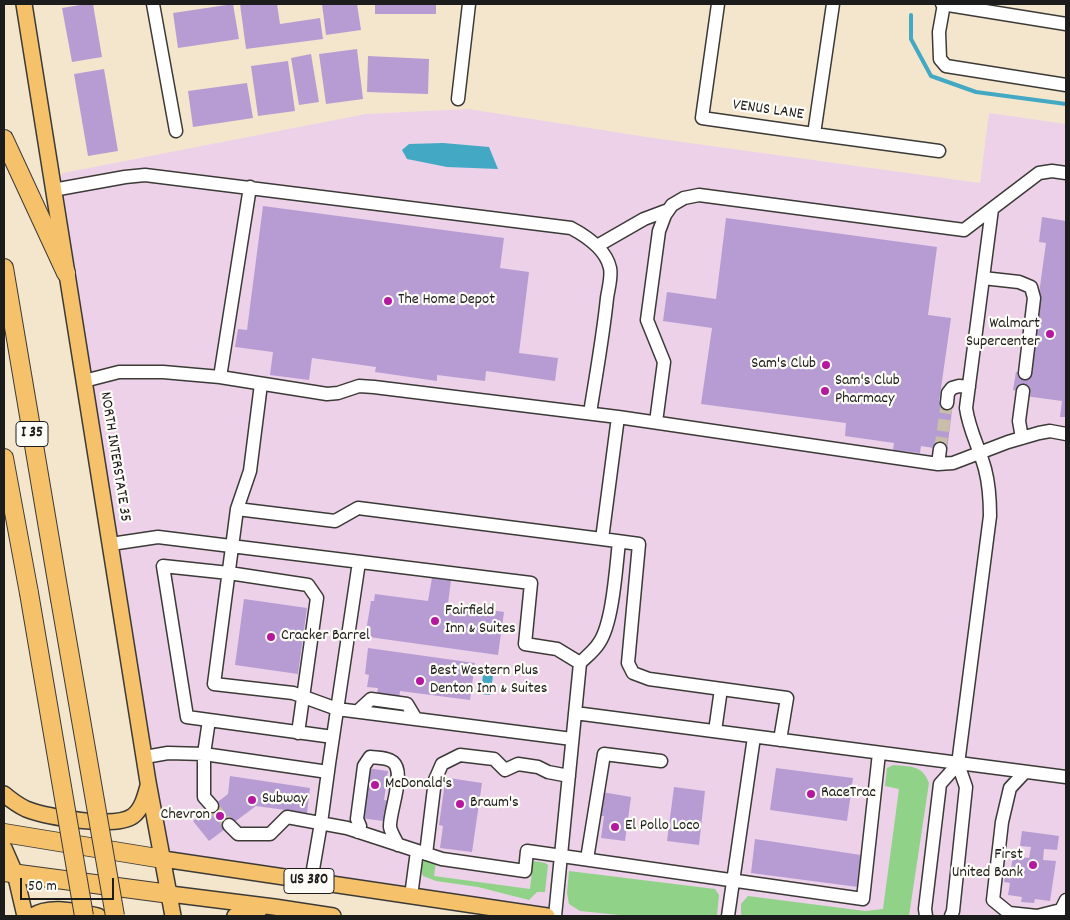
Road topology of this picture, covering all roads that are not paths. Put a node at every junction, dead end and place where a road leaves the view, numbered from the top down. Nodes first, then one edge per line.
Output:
1 (24, 4) edge
2 (153, 4) edge
3 (469, 4) edge
4 (718, 4) edge
5 (833, 4) edge
6 (943, 4) edge
7 (1066, 24) edge
8 (1066, 85) edge
9 (458, 99) dead end
10 (176, 131) dead end
11 (814, 134) junction
12 (4, 139) edge
13 (939, 151) dead end
14 (1066, 173) edge
15 (250, 187) junction
16 (53, 190) junction
17 (992, 209) junction
18 (668, 210) junction
19 (596, 246) junction
20 (4, 268) edge
21 (66, 273) junction
22 (984, 278) junction
23 (1025, 373) dead end
24 (220, 377) junction
25 (84, 381) junction
26 (261, 384) junction
27 (969, 387) junction
28 (1022, 392) dead end
29 (947, 402) tunnel mouth
30 (590, 413) junction
31 (618, 417) junction
32 (656, 422) junction
33 (1066, 434) edge
34 (1022, 438) junction
35 (940, 449) tunnel mouth
36 (980, 453) junction
37 (4, 458) edge
38 (938, 464) junction
39 (237, 509) junction
40 (602, 539) junction
41 (619, 542) junction
42 (111, 544) junction
43 (232, 546) junction
44 (358, 562) junction
45 (229, 573) junction
46 (580, 663) junction
47 (721, 689) junction
48 (302, 697) junction
49 (337, 709) junction
50 (575, 713) junction
51 (209, 720) junction
52 (715, 731) junction
53 (298, 733) junction
54 (754, 736) junction
55 (332, 738) junction
56 (572, 739) junction
57 (780, 740) junction
58 (879, 753) junction
59 (204, 754) junction
60 (144, 757) junction
61 (661, 761) dead end
62 (958, 764) junction
63 (328, 772) junction
64 (1025, 772) junction
65 (569, 776) junction
66 (1066, 777) edge
67 (148, 782) junction
68 (4, 794) edge
69 (212, 806) tunnel mouth
70 (322, 822) junction
71 (229, 825) tunnel mouth
72 (358, 832) junction
73 (4, 833) edge
74 (398, 845) junction
75 (4, 848) edge
76 (422, 853) junction
77 (561, 856) junction
78 (163, 859) junction
79 (587, 859) junction
80 (9, 873) edge
81 (733, 880) junction
82 (311, 881) junction
83 (170, 894) junction
84 (411, 896) junction
85 (1066, 900) edge
86 (274, 907) junction
87 (25, 916) edge
88 (32, 916) edge
89 (84, 916) edge
90 (98, 916) edge
91 (115, 916) edge
92 (173, 916) edge
93 (235, 916) edge
94 (333, 916) edge
95 (547, 916) edge
96 (555, 916) edge
97 (728, 916) edge
98 (926, 916) edge
99 (951, 916) edge

1 - 16 main road, NORTH INTERSTATE 35
2 - 10 street
3 - 9 street
4 - 11 street, VENUS LANE
5 - 11 street, VENUS LANE
6 - 7 street
6 - 8 street
11 - 13 street
12 - 21 highway
14 - 17 street
15 - 16 street
15 - 19 street
15 - 24 street
16 - 21 main road, NORTH INTERSTATE 35
17 - 18 street
17 - 22 street
18 - 19 street
18 - 32 street
19 - 30 street
20 - 91 highway, I 35, bridge
21 - 25 main road, NORTH INTERSTATE 35
22 - 23 street
22 - 27 street
24 - 25 street
24 - 26 street
25 - 42 main road, NORTH INTERSTATE 35
26 - 30 street
26 - 39 street
27 - 29 street
27 - 36 street
28 - 34 street
30 - 31 street
31 - 32 street
31 - 40 street
32 - 38 street
33 - 34 street
34 - 36 street
35 - 38 street
36 - 38 street
36 - 62 street
37 - 89 highway, I 35, bridge
39 - 40 street
39 - 43 street
40 - 41 street
41 - 46 street
41 - 47 street
42 - 43 street
42 - 60 main road, NORTH INTERSTATE 35
43 - 44 street
43 - 45 street
44 - 46 street
44 - 49 street
45 - 48 street
45 - 48 street
45 - 51 street
46 - 50 street
47 - 52 street
47 - 57 street
48 - 49 street
48 - 53 street
49 - 55 street
49 - 56 street
50 - 52 street
50 - 56 street
51 - 53 street
51 - 59 street
52 - 54 street
53 - 55 street
54 - 57 street
54 - 81 street
55 - 63 street
56 - 65 street
57 - 58 street
58 - 62 street
58 - 81 street
59 - 60 street
59 - 63 street
59 - 69 street
60 - 67 main road, NORTH INTERSTATE 35
61 - 79 street
62 - 64 street
62 - 98 street
62 - 99 street
63 - 70 street
64 - 66 street
64 - 85 street
65 - 76 street
65 - 77 street
67 - 68 main road
67 - 78 main road, NORTH INTERSTATE 35
70 - 71 street
70 - 72 street
70 - 82 street
72 - 74 street
72 - 74 street
73 - 78 highway, US 380
74 - 76 street
75 - 80 main road
76 - 77 street
76 - 84 street
77 - 79 street
77 - 96 street
78 - 82 main road, US 380
78 - 83 main road, NORTH INTERSTATE 35
79 - 81 street
80 - 83 highway, US 380
80 - 87 main road
81 - 97 street
82 - 84 main road, US 380
83 - 86 main road, US 380
83 - 92 main road, NORTH INTERSTATE 35
84 - 95 main road, US 380
86 - 93 main road
86 - 94 main road, US 380
88 - 90 main road

